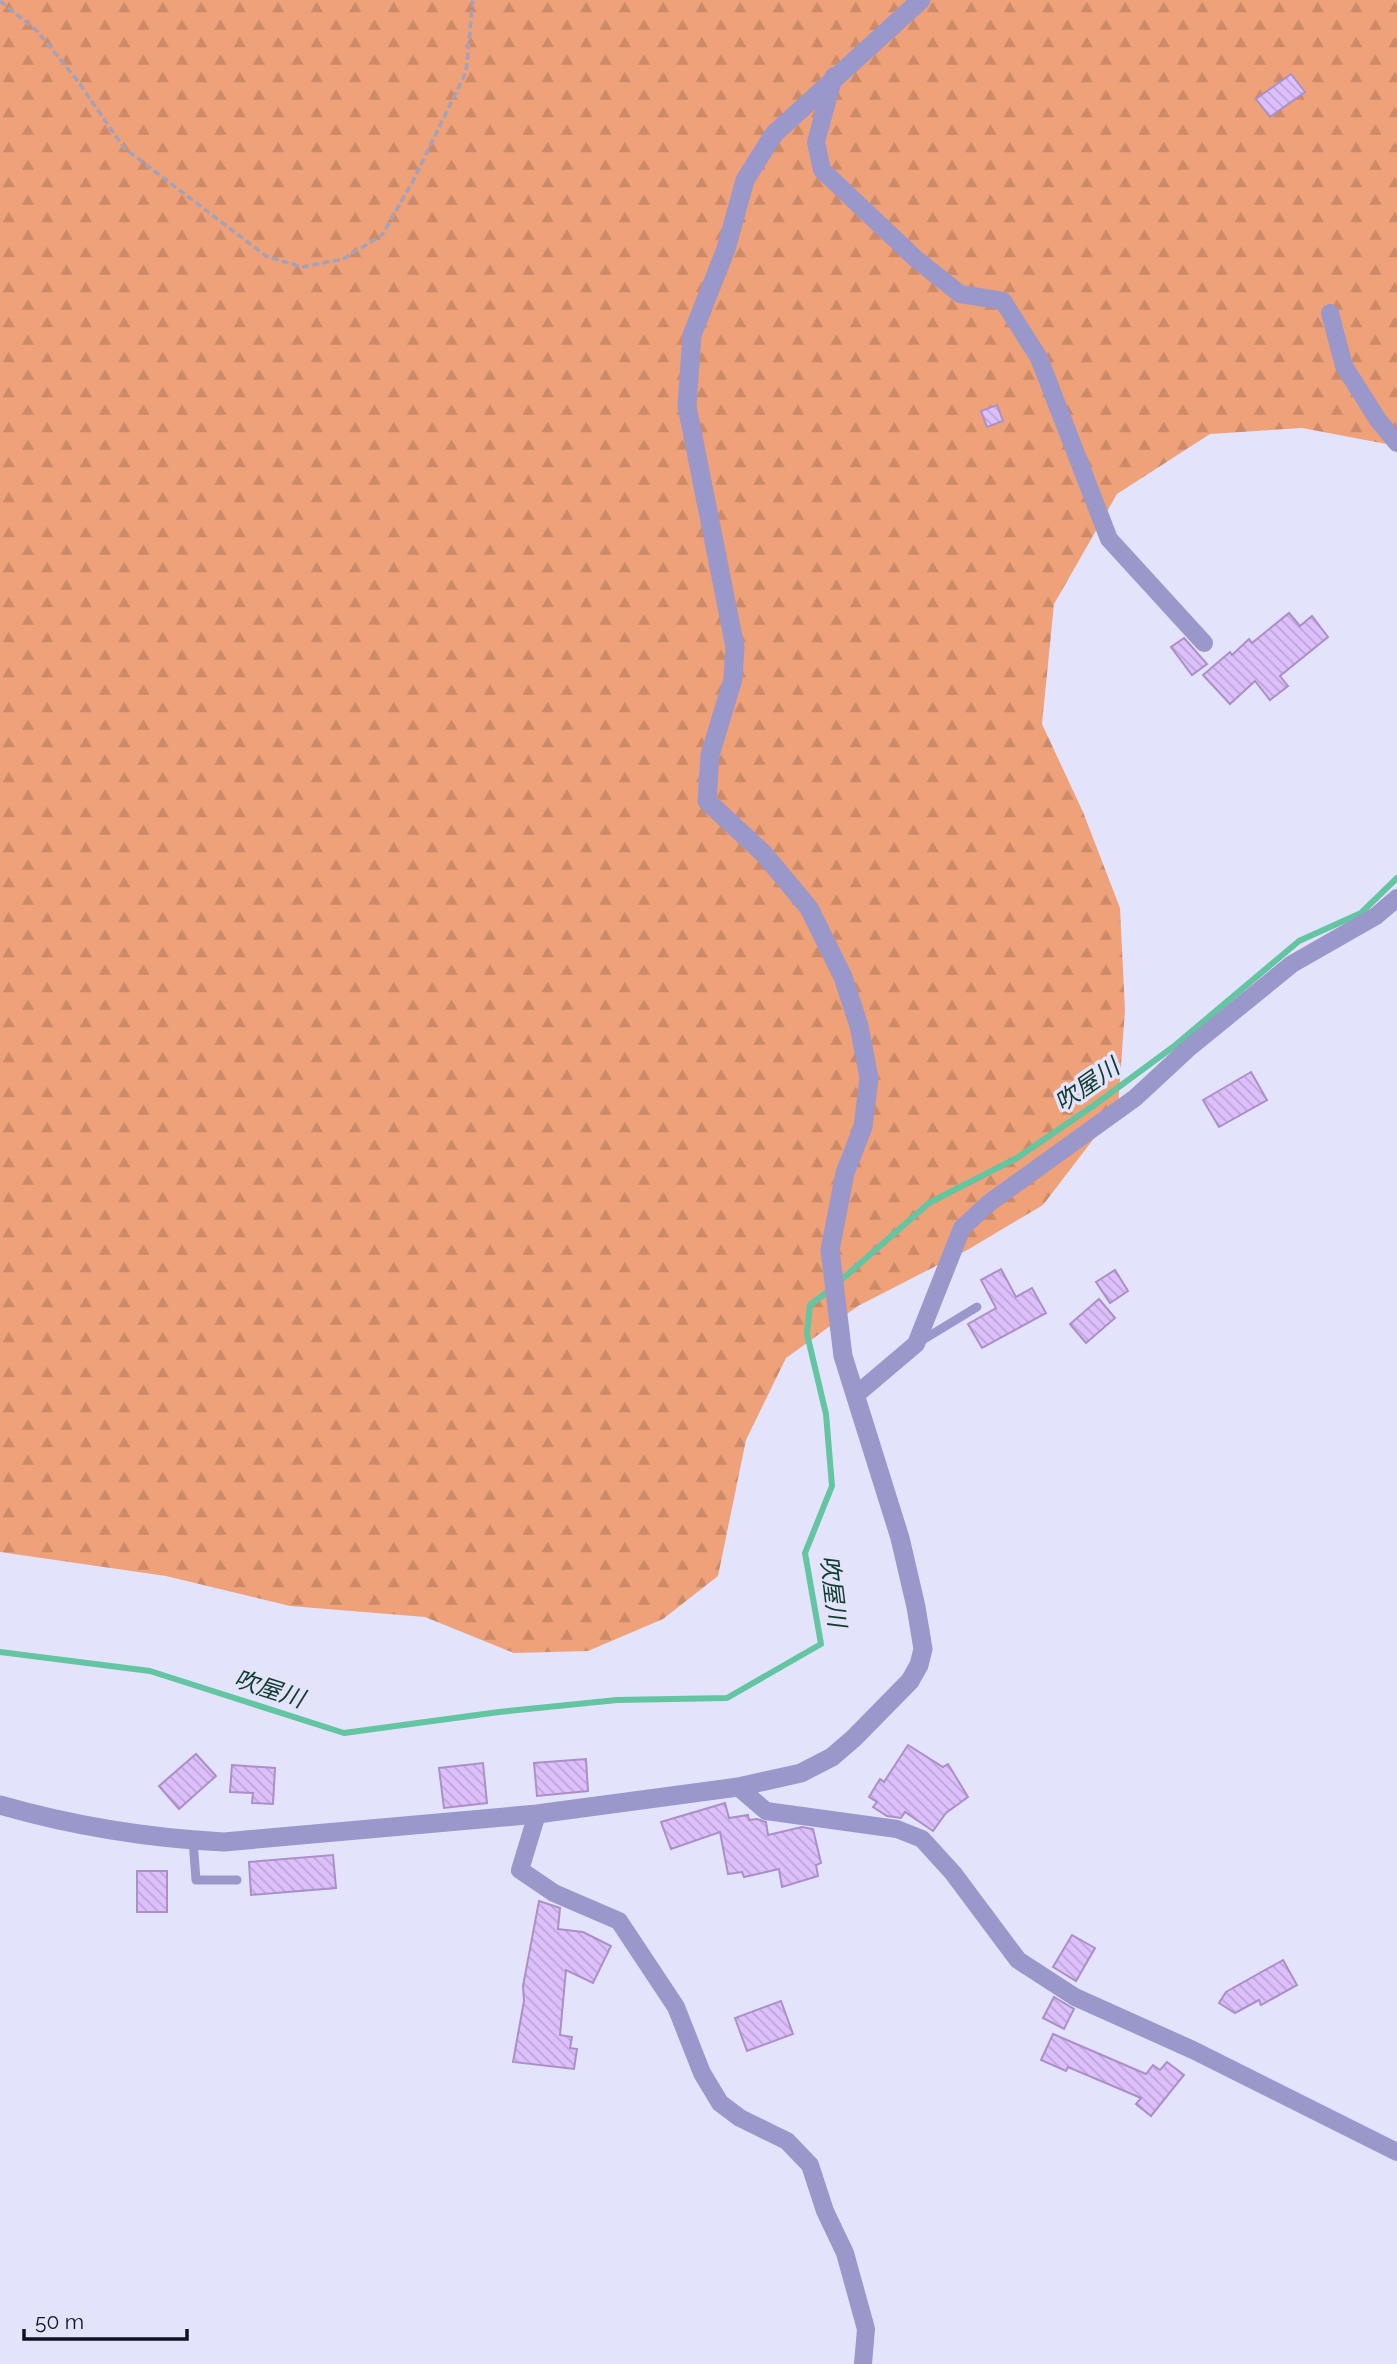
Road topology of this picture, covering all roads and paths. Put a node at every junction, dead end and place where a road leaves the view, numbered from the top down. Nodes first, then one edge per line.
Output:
1 (473, 0) edge
2 (921, 0) edge
3 (0, 1) edge
4 (835, 76) junction
5 (1330, 313) dead end
6 (1397, 443) edge
7 (1204, 643) dead end
8 (1397, 898) edge
9 (977, 1307) dead end
10 (916, 1344) junction
11 (857, 1394) junction
12 (738, 1787) junction
13 (0, 1805) edge
14 (537, 1814) junction
15 (193, 1840) junction
16 (237, 1880) dead end
17 (1397, 2152) edge
18 (863, 2364) edge

1 - 3 path
2 - 4 street
4 - 7 street
4 - 11 street
5 - 6 street
8 - 10 street
9 - 10 lane
10 - 11 street
11 - 12 street
12 - 14 street
12 - 17 street
13 - 15 street
14 - 15 street
14 - 18 street
15 - 16 lane

